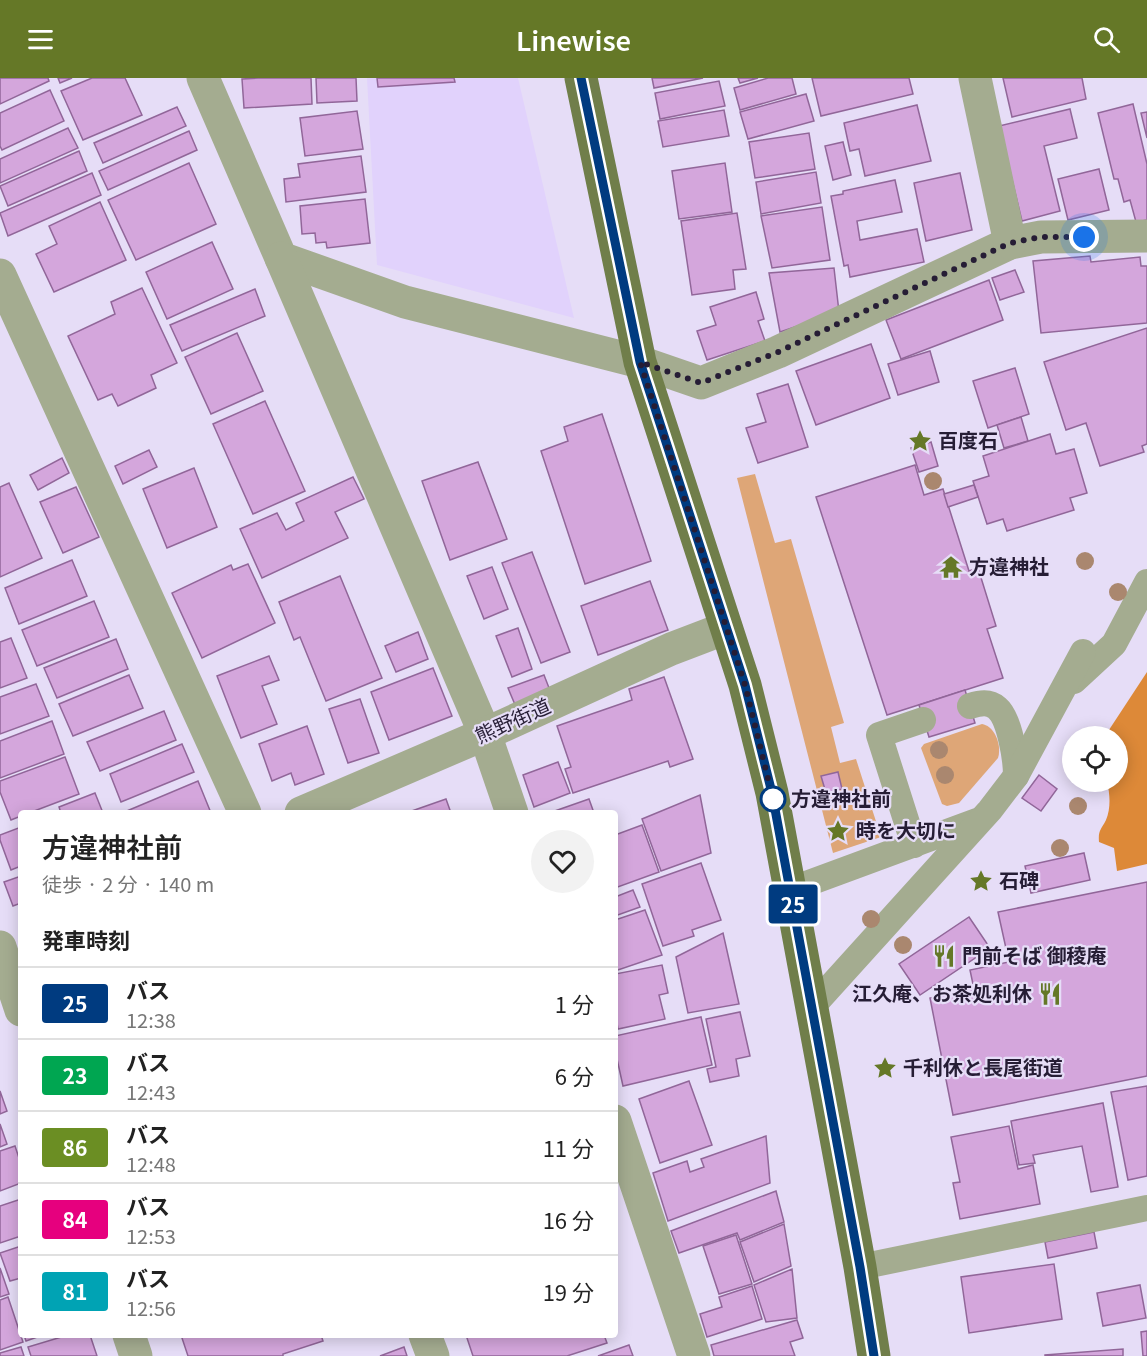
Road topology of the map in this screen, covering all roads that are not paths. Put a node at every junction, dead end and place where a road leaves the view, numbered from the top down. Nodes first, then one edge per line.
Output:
1 (202, 78) edge
2 (581, 78) edge
3 (975, 78) edge
4 (1147, 236) edge
5 (1010, 243) junction
6 (281, 258) junction
7 (0, 275) edge
8 (640, 362) junction
9 (1147, 582) edge
10 (726, 628) junction
11 (1083, 652) dead end
12 (1059, 696) junction
13 (970, 706) dead end
14 (923, 720) dead end
15 (485, 734) junction
16 (1016, 776) junction
17 (244, 810) edge
18 (308, 810) edge
19 (511, 810) edge
20 (983, 819) junction
21 (914, 845) junction
22 (790, 890) junction
23 (18, 940) edge
24 (0, 948) edge
25 (18, 1001) edge
26 (811, 1008) junction
27 (618, 1130) edge
28 (1147, 1208) edge
29 (860, 1267) junction
30 (130, 1338) edge
31 (426, 1338) edge
32 (136, 1356) edge
33 (433, 1356) edge
34 (694, 1356) edge
35 (874, 1356) edge

1 - 6 street
2 - 8 main road
3 - 5 street
4 - 5 street
5 - 8 street
6 - 8 street
6 - 15 street
7 - 17 street
8 - 10 main road
9 - 12 lane
10 - 15 street, 熊野街道
10 - 22 main road
11 - 12 lane
12 - 16 lane
13 - 16 lane
14 - 21 lane
15 - 18 street, 熊野街道
15 - 19 street
16 - 20 lane
20 - 21 lane
20 - 26 lane
21 - 22 lane
22 - 26 main road
23 - 24 street
24 - 25 street
26 - 29 main road
27 - 34 street
28 - 29 lane
29 - 35 main road
30 - 32 street
31 - 33 street

